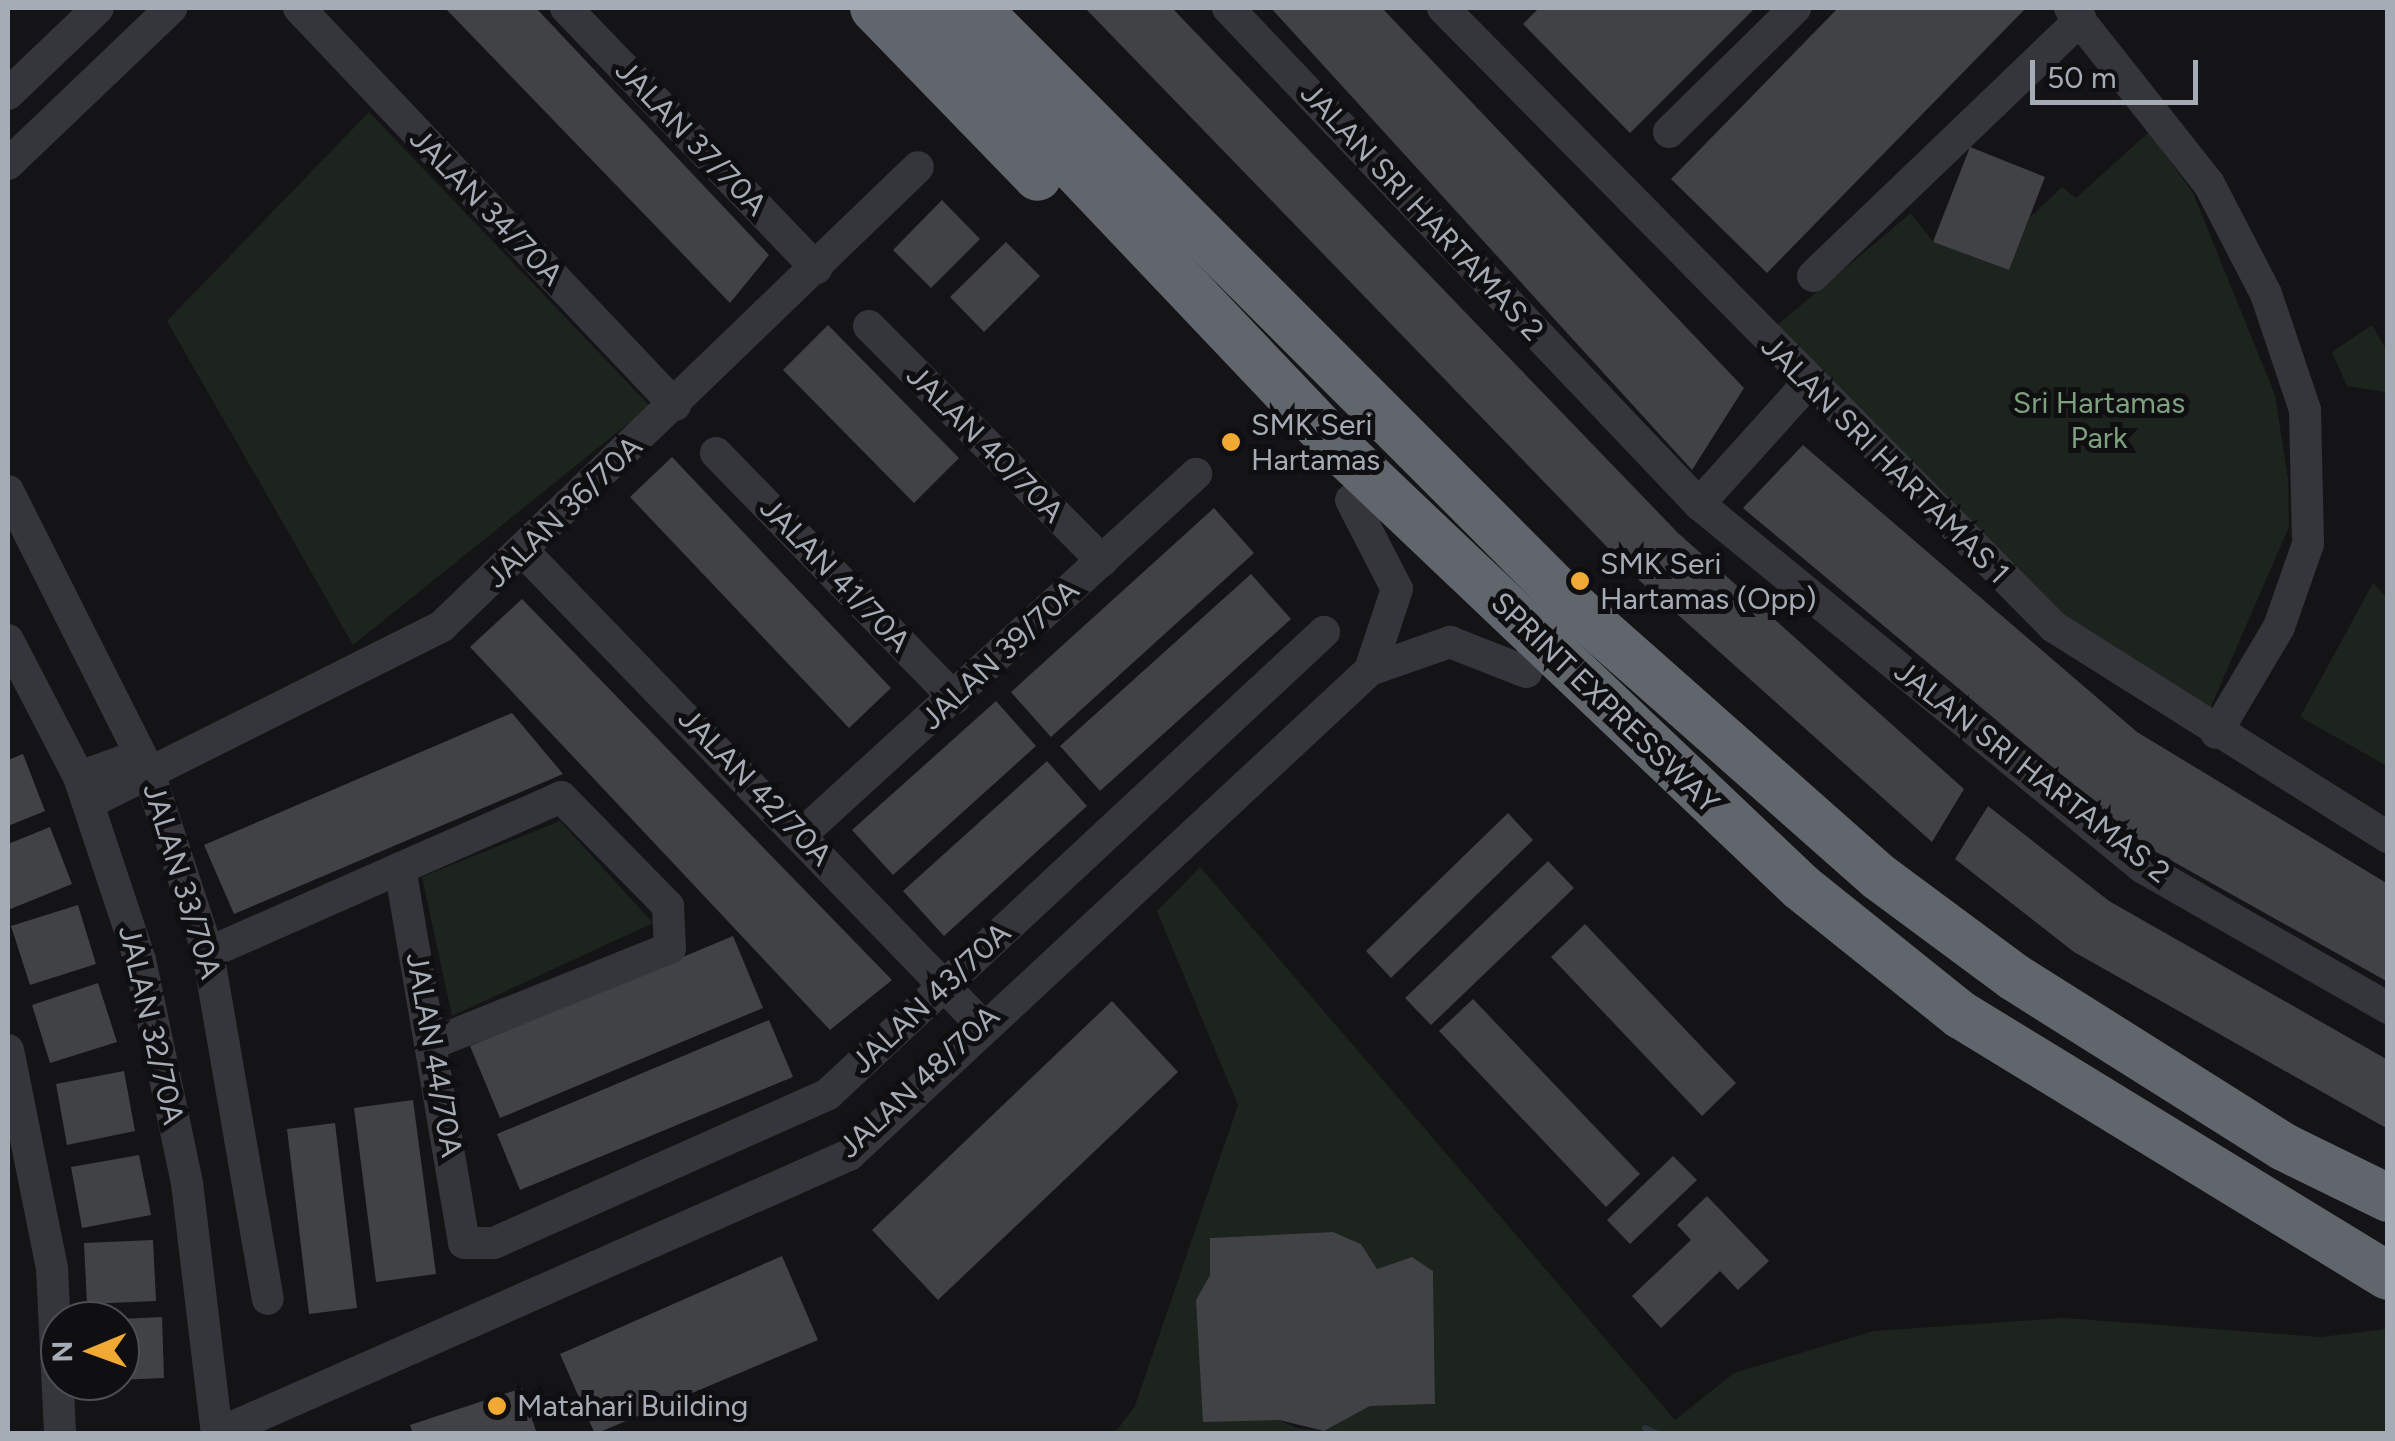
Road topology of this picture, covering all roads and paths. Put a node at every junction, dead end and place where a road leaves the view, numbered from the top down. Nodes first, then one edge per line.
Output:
1 (98, 8) edge
2 (172, 8) edge
3 (299, 8) edge
4 (566, 8) edge
5 (874, 8) edge
6 (922, 8) edge
7 (976, 8) edge
8 (1013, 8) edge
9 (1228, 8) edge
10 (1443, 8) edge
11 (1795, 8) edge
12 (2076, 14) edge
13 (8, 94) edge
14 (1669, 132) dead end
15 (8, 164) edge
16 (918, 166) dead end
17 (816, 268) junction
18 (1813, 276) dead end
19 (869, 326) dead end
20 (1807, 384) junction
21 (675, 405) junction
22 (716, 453) dead end
23 (1196, 474) dead end
24 (8, 491) edge
25 (1351, 500) junction
26 (1471, 503) junction
27 (1698, 504) junction
28 (525, 552) junction
29 (1102, 562) junction
30 (1324, 632) dead end
31 (8, 640) edge
32 (1370, 670) junction
33 (1526, 672) junction
34 (954, 698) junction
35 (2216, 733) junction
36 (148, 767) junction
37 (84, 790) junction
38 (802, 834) junction
39 (2388, 838) edge
40 (400, 868) junction
41 (208, 953) junction
42 (945, 985) junction
43 (2388, 1008) edge
44 (1961, 1016) junction
45 (982, 1025) junction
46 (436, 1042) junction
47 (8, 1050) edge
48 (2388, 1198) edge
49 (464, 1243) joint
50 (2388, 1276) edge
51 (268, 1300) dead end
52 (60, 1434) edge
53 (217, 1434) edge

1 - 13 street
2 - 15 street
3 - 21 street, JALAN 34/70A
4 - 17 street, JALAN 37/70A
5 - 25 highway
6 - 44 highway, SPRINT EXPRESSWAY
7 - 26 highway, SPRINT EXPRESSWAY
8 - 26 highway
9 - 27 street, JALAN SRI HARTAMAS 2
10 - 20 street, JALAN SRI HARTAMAS 1
11 - 14 street
12 - 18 street
12 - 35 street
16 - 17 street, JALAN 36/70A
17 - 21 street, JALAN 36/70A
19 - 29 street, JALAN 40/70A
20 - 27 street
20 - 35 street, JALAN SRI HARTAMAS 1
21 - 28 street, JALAN 36/70A
22 - 34 street, JALAN 41/70A
23 - 29 street, JALAN 39/70A
24 - 36 street, JALAN 33/70A
25 - 32 street, JALAN 48/70A
25 - 33 highway
26 - 48 highway, SPRINT EXPRESSWAY
27 - 43 street, JALAN SRI HARTAMAS 2
28 - 36 street, JALAN 36/70A
28 - 38 street, JALAN 42/70A
29 - 34 street, JALAN 39/70A
30 - 42 street, JALAN 43/70A
31 - 37 street, JALAN 32/70A
32 - 33 street, JALAN 48/70A
32 - 45 street, JALAN 48/70A
33 - 44 highway
34 - 38 street, JALAN 39/70A
35 - 39 street, JALAN SRI HARTAMAS 1
36 - 37 street, JALAN 36/70A
36 - 41 street, JALAN 33/70A
37 - 53 street, JALAN 32/70A
38 - 42 street, JALAN 42/70A
40 - 41 street
40 - 46 street, JALAN 44/70A
40 - 46 street
41 - 51 street, JALAN 33/70A
42 - 45 street, JALAN 42/70A
42 - 49 street, JALAN 43/70A
44 - 50 highway, SPRINT EXPRESSWAY
45 - 53 street, JALAN 48/70A
46 - 49 street, JALAN 44/70A
47 - 52 street

